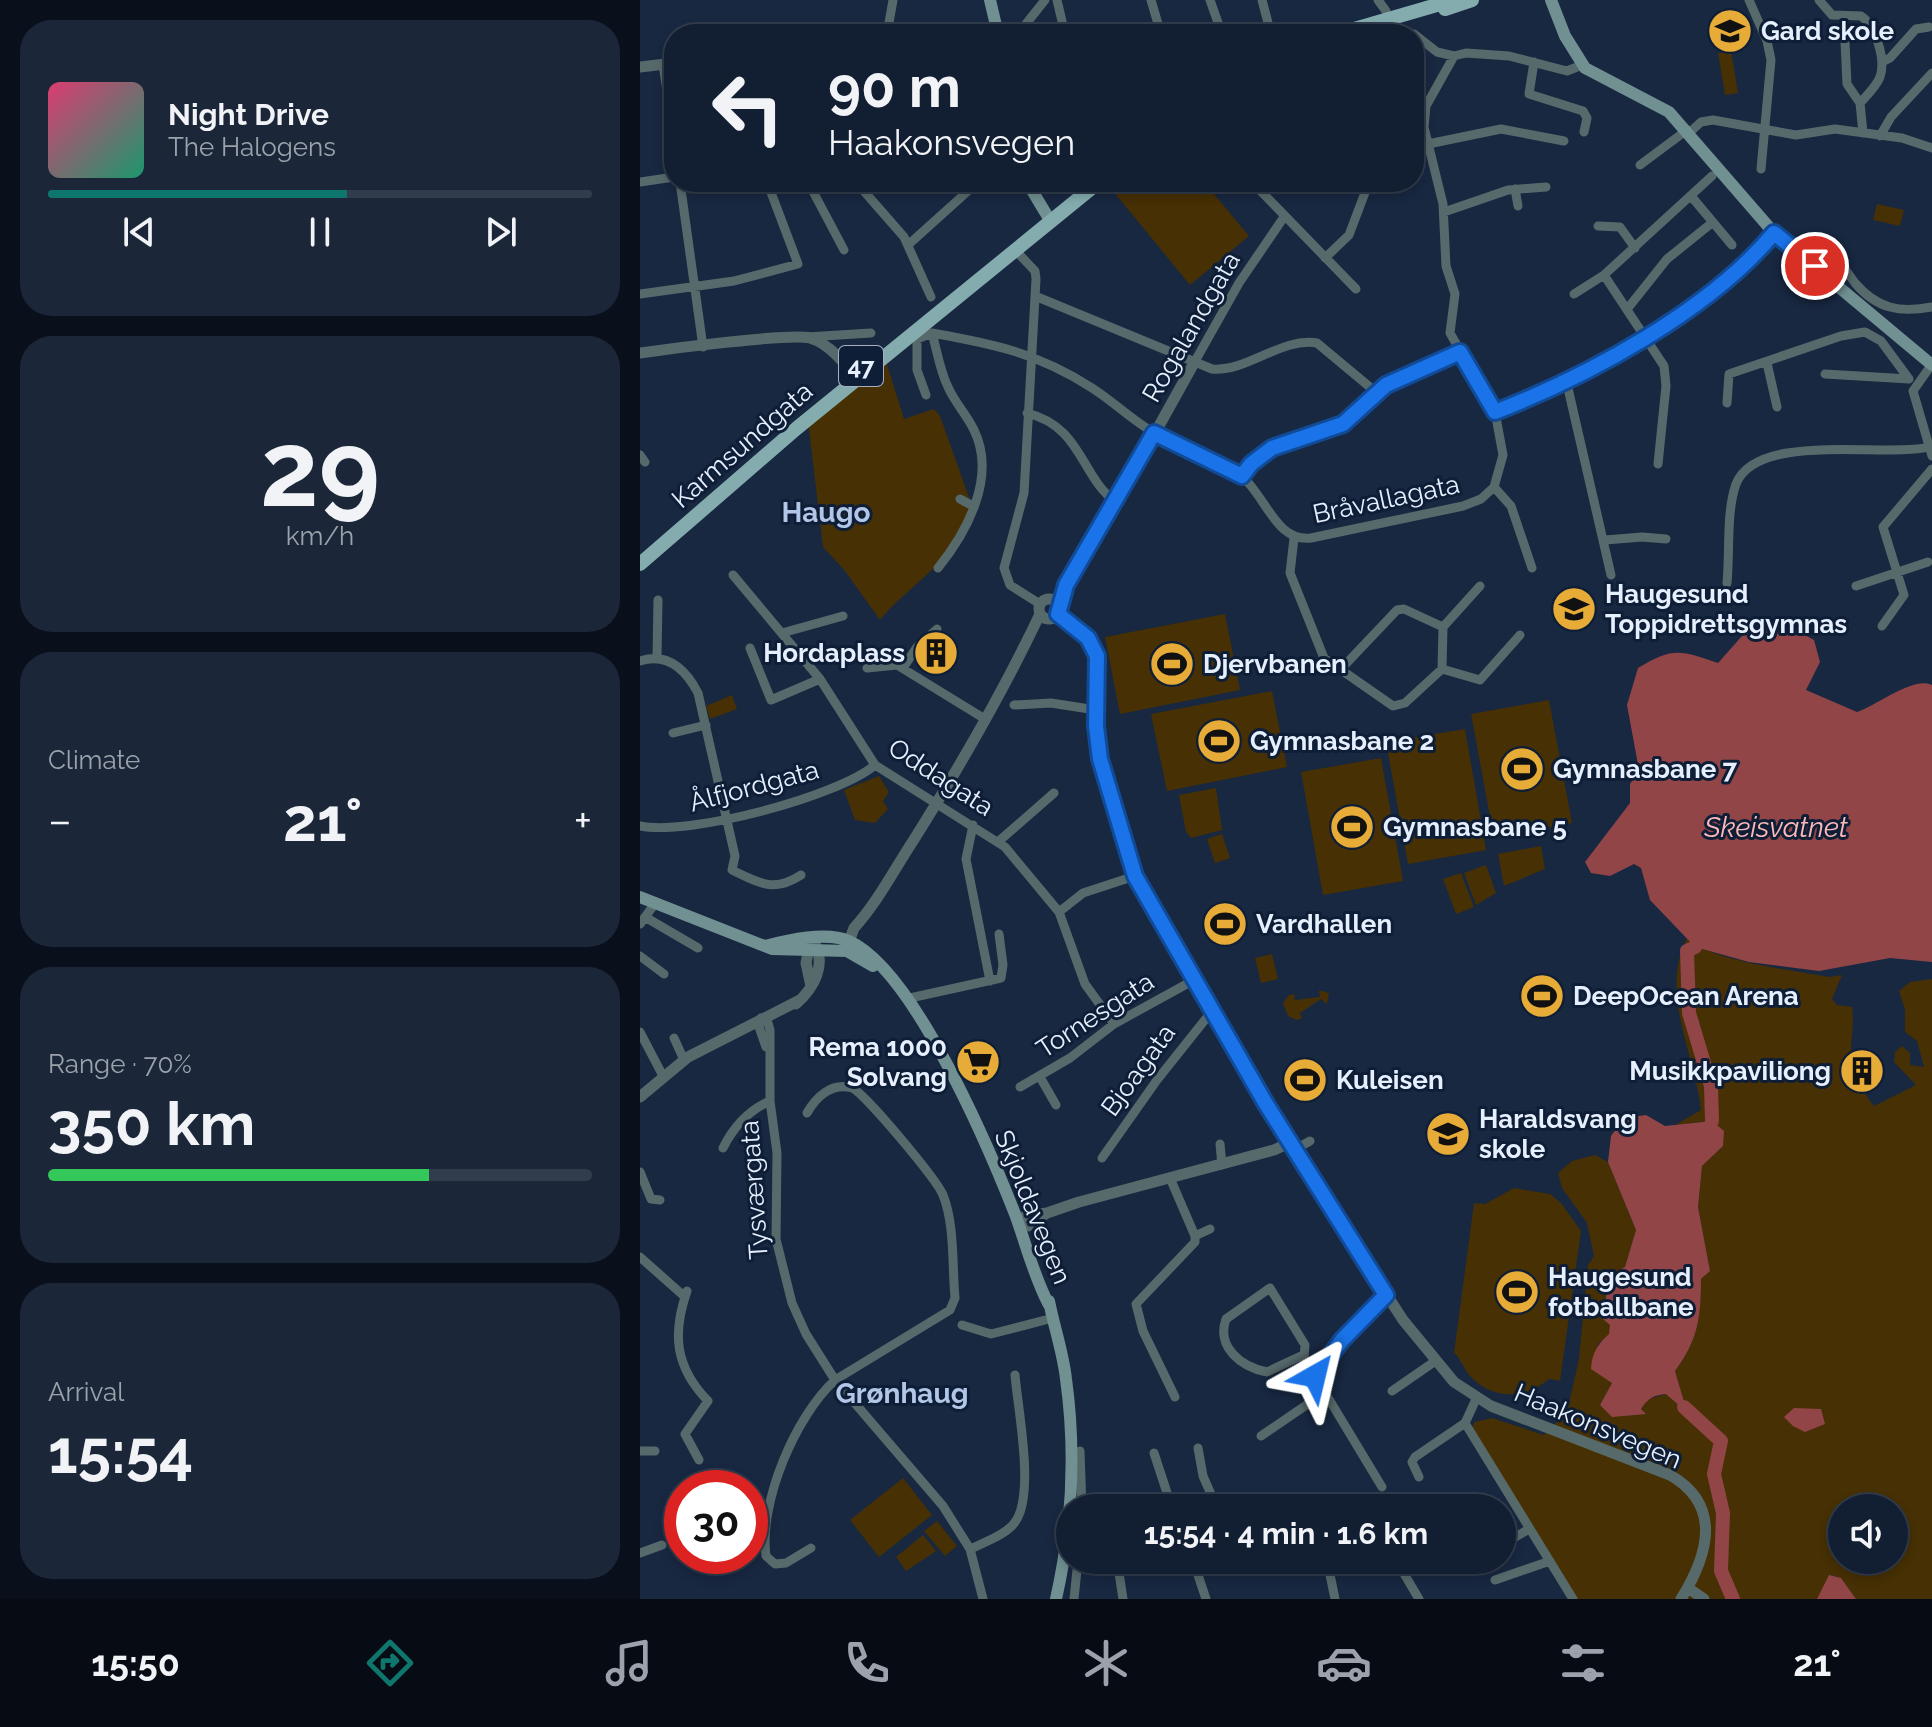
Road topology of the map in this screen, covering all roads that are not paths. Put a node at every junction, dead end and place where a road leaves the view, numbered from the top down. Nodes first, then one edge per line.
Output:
1 (893, 0) edge
2 (990, 0) edge
3 (1045, 0) edge
4 (1057, 0) edge
5 (1151, 0) edge
6 (1210, 0) edge
7 (1262, 0) edge
8 (1378, 0) edge
9 (1454, 0) edge
10 (1472, 0) edge
11 (1551, 0) edge
12 (1558, 0) edge
13 (1749, 0) edge
14 (1819, 0) edge
15 (1386, 11) dead end
16 (889, 24) edge
17 (996, 24) edge
18 (1025, 24) edge
19 (1063, 24) edge
20 (1158, 24) edge
21 (1218, 24) edge
22 (1268, 24) edge
23 (1372, 24) edge
24 (1375, 24) edge
25 (1929, 27) dead end
26 (1424, 42) edge
27 (1845, 42) dead end
28 (1454, 56) junction
29 (1578, 59) junction
30 (1534, 62) junction
31 (1882, 62) junction
32 (664, 64) edge
33 (640, 67) edge
34 (1932, 73) edge
35 (1860, 103) junction
36 (1688, 131) junction
37 (1584, 132) dead end
38 (1766, 132) junction
39 (1863, 133) junction
40 (1880, 136) junction
41 (1564, 141) dead end
42 (1428, 144) junction
43 (1930, 145) edge
44 (1640, 165) dead end
45 (1761, 169) dead end
46 (1712, 176) dead end
47 (664, 178) edge
48 (640, 182) edge
49 (1546, 187) dead end
50 (1515, 189) junction
51 (681, 192) edge
52 (771, 192) edge
53 (813, 192) edge
54 (865, 192) edge
55 (967, 192) edge
56 (1033, 192) edge
57 (1076, 192) edge
58 (1085, 192) edge
59 (1261, 192) edge
60 (1365, 192) edge
61 (1691, 196) junction
62 (1518, 206) dead end
63 (1444, 212) junction
64 (1284, 217) junction
65 (1048, 219) junction
66 (1713, 222) junction
67 (1598, 226) dead end
68 (1774, 233) junction
69 (908, 245) junction
70 (1732, 245) dead end
71 (1635, 248) junction
72 (844, 250) dead end
73 (1016, 251) junction
74 (1325, 258) junction
75 (1815, 266) junction
76 (1604, 275) junction
77 (694, 286) junction
78 (1356, 289) dead end
79 (640, 294) edge
80 (1574, 294) dead end
81 (1035, 296) junction
82 (931, 297) dead end
83 (1932, 307) edge
84 (1628, 308) junction
85 (871, 333) dead end
86 (932, 333) junction
87 (1647, 334) junction
88 (804, 337) junction
89 (703, 347) junction
90 (1460, 352) junction
91 (640, 353) edge
92 (1030, 354) junction
93 (1930, 359) edge
94 (1194, 363) junction
95 (1767, 363) junction
96 (1825, 374) dead end
97 (851, 377) junction
98 (1912, 380) junction
99 (1567, 384) junction
100 (1377, 393) junction
101 (926, 395) dead end
102 (1727, 403) dead end
103 (1777, 407) dead end
104 (1495, 412) junction
105 (1027, 413) junction
106 (1154, 433) junction
107 (1931, 451) edge
108 (1658, 464) dead end
109 (1932, 469) edge
110 (1242, 476) junction
111 (1494, 487) junction
112 (960, 499) dead end
113 (1117, 503) junction
114 (973, 506) junction
115 (1294, 538) junction
116 (1666, 539) dead end
117 (1605, 540) junction
118 (640, 557) edge
119 (1928, 562) dead end
120 (640, 564) edge
121 (938, 568) dead end
122 (1532, 568) dead end
123 (1896, 573) junction
124 (733, 575) dead end
125 (1611, 575) dead end
126 (1730, 580) dead end
127 (1480, 586) dead end
128 (1856, 586) dead end
129 (658, 600) dead end
130 (1049, 610) junction
131 (843, 616) dead end
132 (1882, 626) dead end
133 (1443, 627) junction
134 (937, 629) dead end
135 (782, 633) junction
136 (1520, 635) dead end
137 (750, 648) dead end
138 (657, 657) junction
139 (640, 661) edge
140 (867, 668) dead end
141 (903, 668) junction
142 (1342, 668) junction
143 (1442, 669) junction
144 (820, 679) junction
145 (1014, 705) dead end
146 (1096, 710) junction
147 (985, 719) junction
148 (706, 725) junction
149 (673, 733) dead end
150 (875, 765) junction
151 (1054, 793) dead end
152 (936, 804) junction
153 (726, 820) junction
154 (973, 825) junction
155 (640, 826) edge
156 (999, 841) junction
157 (801, 875) dead end
158 (1135, 876) junction
159 (640, 897) edge
160 (656, 902) junction
161 (1059, 912) junction
162 (642, 921) edge
163 (999, 934) dead end
164 (811, 939) junction
165 (765, 946) junction
166 (849, 946) junction
167 (698, 948) dead end
168 (813, 952) junction
169 (640, 956) edge
170 (664, 974) dead end
171 (1194, 980) junction
172 (990, 981) junction
173 (910, 998) junction
174 (1212, 1011) junction
175 (763, 1022) junction
176 (1114, 1024) junction
177 (640, 1032) edge
178 (674, 1038) dead end
179 (684, 1060) junction
180 (663, 1076) junction
181 (1040, 1077) junction
182 (1020, 1087) dead end
183 (640, 1097) edge
184 (770, 1101) junction
185 (1056, 1105) dead end
186 (807, 1113) dead end
187 (1310, 1141) dead end
188 (1220, 1144) dead end
189 (1292, 1146) junction
190 (723, 1148) dead end
191 (1102, 1158) dead end
192 (1222, 1165) junction
193 (640, 1172) edge
194 (1170, 1178) junction
195 (660, 1200) dead end
196 (1024, 1222) junction
197 (1210, 1229) dead end
198 (1195, 1236) junction
199 (641, 1260) edge
200 (1386, 1295) junction
201 (1051, 1312) junction
202 (962, 1325) dead end
203 (1304, 1358) junction
204 (1434, 1362) junction
205 (1316, 1370) junction
206 (1015, 1375) dead end
207 (835, 1380) junction
208 (1392, 1391) dead end
209 (1324, 1393) junction
210 (1175, 1397) dead end
211 (1476, 1399) junction
212 (1465, 1423) junction
213 (1261, 1436) dead end
214 (641, 1447) edge
215 (1198, 1448) dead end
216 (655, 1451) dead end
217 (1080, 1451) dead end
218 (1154, 1453) dead end
219 (699, 1460) dead end
220 (1419, 1477) dead end
221 (1382, 1487) dead end
222 (1082, 1494) edge
223 (1167, 1494) edge
224 (1211, 1494) edge
225 (1529, 1529) junction
226 (1516, 1537) edge
227 (662, 1545) dead end
228 (811, 1548) dead end
229 (970, 1549) junction
230 (640, 1553) edge
231 (1550, 1561) junction
232 (1077, 1574) edge
233 (1119, 1574) edge
234 (1198, 1574) edge
235 (1330, 1574) edge
236 (1404, 1574) edge
237 (1495, 1580) dead end
238 (1685, 1594) edge
239 (983, 1599) edge
240 (1056, 1599) edge
241 (1074, 1599) edge
242 (1123, 1599) edge
243 (1206, 1599) edge
244 (1335, 1599) edge
245 (1419, 1599) edge
246 (1573, 1599) edge
247 (1704, 1599) edge

1 - 16 street
2 - 17 main road
3 - 18 street
4 - 19 street
5 - 20 street
6 - 21 street
7 - 22 street
8 - 15 street
9 - 23 main road
10 - 24 main road
11 - 29 main road
12 - 29 main road
13 - 38 street
14 - 31 street
25 - 31 street
26 - 28 street
27 - 35 street
28 - 30 street
28 - 42 street
29 - 30 street
29 - 36 main road
30 - 37 street
31 - 35 street
32 - 33 street
34 - 40 street
35 - 39 street
36 - 38 street
36 - 44 street
36 - 68 main road
38 - 39 street
38 - 45 street
39 - 40 street
40 - 43 street
41 - 42 street
42 - 63 street
46 - 61 street
47 - 48 street
49 - 50 street
50 - 62 street
50 - 63 street
51 - 77 street
52 - 77 street
53 - 72 street
54 - 69 street
55 - 69 street
56 - 65 main road
57 - 65 main road, Karmsundgata / 47
58 - 65 main road, Karmsundgata / 47
59 - 64 street
60 - 74 street
61 - 66 street
61 - 71 street
63 - 90 street
64 - 74 street
64 - 94 street, Rogalandgata
65 - 73 main road, Karmsundgata / 47
65 - 97 main road, Karmsundgata / 47
66 - 70 street
66 - 84 street
67 - 71 street
68 - 75 main road
68 - 87 street
69 - 82 street
71 - 76 street
73 - 81 street
73 - 97 main road, Karmsundgata / 47
74 - 78 street
75 - 83 street
75 - 93 main road
76 - 80 street
76 - 84 street
77 - 79 street
77 - 89 street
81 - 92 street
81 - 94 street
84 - 87 street
85 - 88 street
86 - 92 street, Bråvallagata
86 - 101 street
86 - 114 street
87 - 99 street
87 - 108 street
88 - 89 street
88 - 97 street
89 - 91 street
90 - 100 street
90 - 104 street
92 - 105 street
92 - 106 street, Bråvallagata
93 - 98 street
94 - 100 street
94 - 106 street, Rogalandgata
95 - 98 street
95 - 102 street
95 - 103 street
96 - 98 street
97 - 118 main road, Karmsundgata / 47
97 - 120 main road, Karmsundgata / 47
98 - 107 street
99 - 104 street
99 - 117 street
100 - 110 street
104 - 111 street
105 - 113 street
105 - 130 street
106 - 110 street, Bråvallagata
106 - 113 street, Rogalandgata
107 - 126 street
109 - 123 street
110 - 115 street, Bråvallagata
111 - 115 street, Bråvallagata
111 - 122 street
112 - 114 street
113 - 130 street, Rogalandgata
114 - 121 street
115 - 142 street
116 - 117 street
117 - 125 street
119 - 123 street
123 - 128 street
123 - 132 street
124 - 135 street, Oddagata
127 - 133 street
129 - 138 street
130 - 146 street, Haakonsvegen
130 - 147 street
131 - 135 street
133 - 142 street
133 - 143 street
134 - 141 street
135 - 144 street, Oddagata
136 - 143 street
137 - 144 street
138 - 139 street
138 - 148 street
140 - 141 street
141 - 147 street
142 - 143 street
144 - 150 street, Oddagata
145 - 146 street
146 - 158 street, Haakonsvegen
147 - 152 street
148 - 149 street
148 - 153 street
150 - 152 street, Oddagata
150 - 153 street, Ålfjordgata
151 - 156 street
152 - 154 street, Oddagata
152 - 166 street
153 - 155 street, Ålfjordgata
153 - 157 street
154 - 156 street, Oddagata
154 - 172 street
156 - 161 street, Oddagata
158 - 161 street
158 - 171 street, Haakonsvegen
159 - 160 main road, Skjoldavegen
160 - 162 street
160 - 165 main road, Skjoldavegen
161 - 176 street, Oddagata
162 - 167 street
163 - 172 street
164 - 165 main road, Skjoldavegen
164 - 166 main road, Skjoldavegen
164 - 168 street
165 - 168 main road, Skjoldavegen
166 - 168 main road, Skjoldavegen
166 - 173 main road, Skjoldavegen
168 - 175 street
169 - 170 street
171 - 174 street, Haakonsvegen
171 - 176 street, Tornesgata
172 - 173 street
173 - 196 main road, Skjoldavegen
174 - 189 street, Haakonsvegen
174 - 191 street, Bjoagata
175 - 179 street
175 - 184 street, Tysværgata
176 - 181 street, Tornesgata
177 - 180 street
178 - 179 street
179 - 180 street
180 - 183 street
181 - 182 street, Tornesgata
181 - 185 street
184 - 190 street
184 - 207 street, Tysværgata
186 - 207 street
187 - 189 street
188 - 192 street
189 - 192 street
189 - 200 street, Haakonsvegen
192 - 194 street
193 - 195 street
194 - 196 street
194 - 198 street
196 - 201 main road, Skjoldavegen
197 - 198 street
198 - 210 street
199 - 219 street
200 - 204 street, Haakonsvegen
200 - 205 street
201 - 202 street
201 - 240 main road, Skjoldavegen
203 - 203 street
203 - 205 street
204 - 208 street
204 - 211 street, Haakonsvegen
205 - 209 street
206 - 229 street
207 - 228 street
207 - 229 street, Tysværgata
209 - 213 street
209 - 221 street
211 - 212 street
211 - 238 street, Haakonsvegen
212 - 220 street
212 - 225 street
214 - 216 street
215 - 224 street
217 - 222 street
218 - 223 street
225 - 226 street
225 - 231 street
227 - 230 street
229 - 239 street, Tysværgata
231 - 237 street
231 - 246 street
232 - 241 street
233 - 242 street
234 - 243 street
235 - 244 street
236 - 245 street
238 - 247 street

